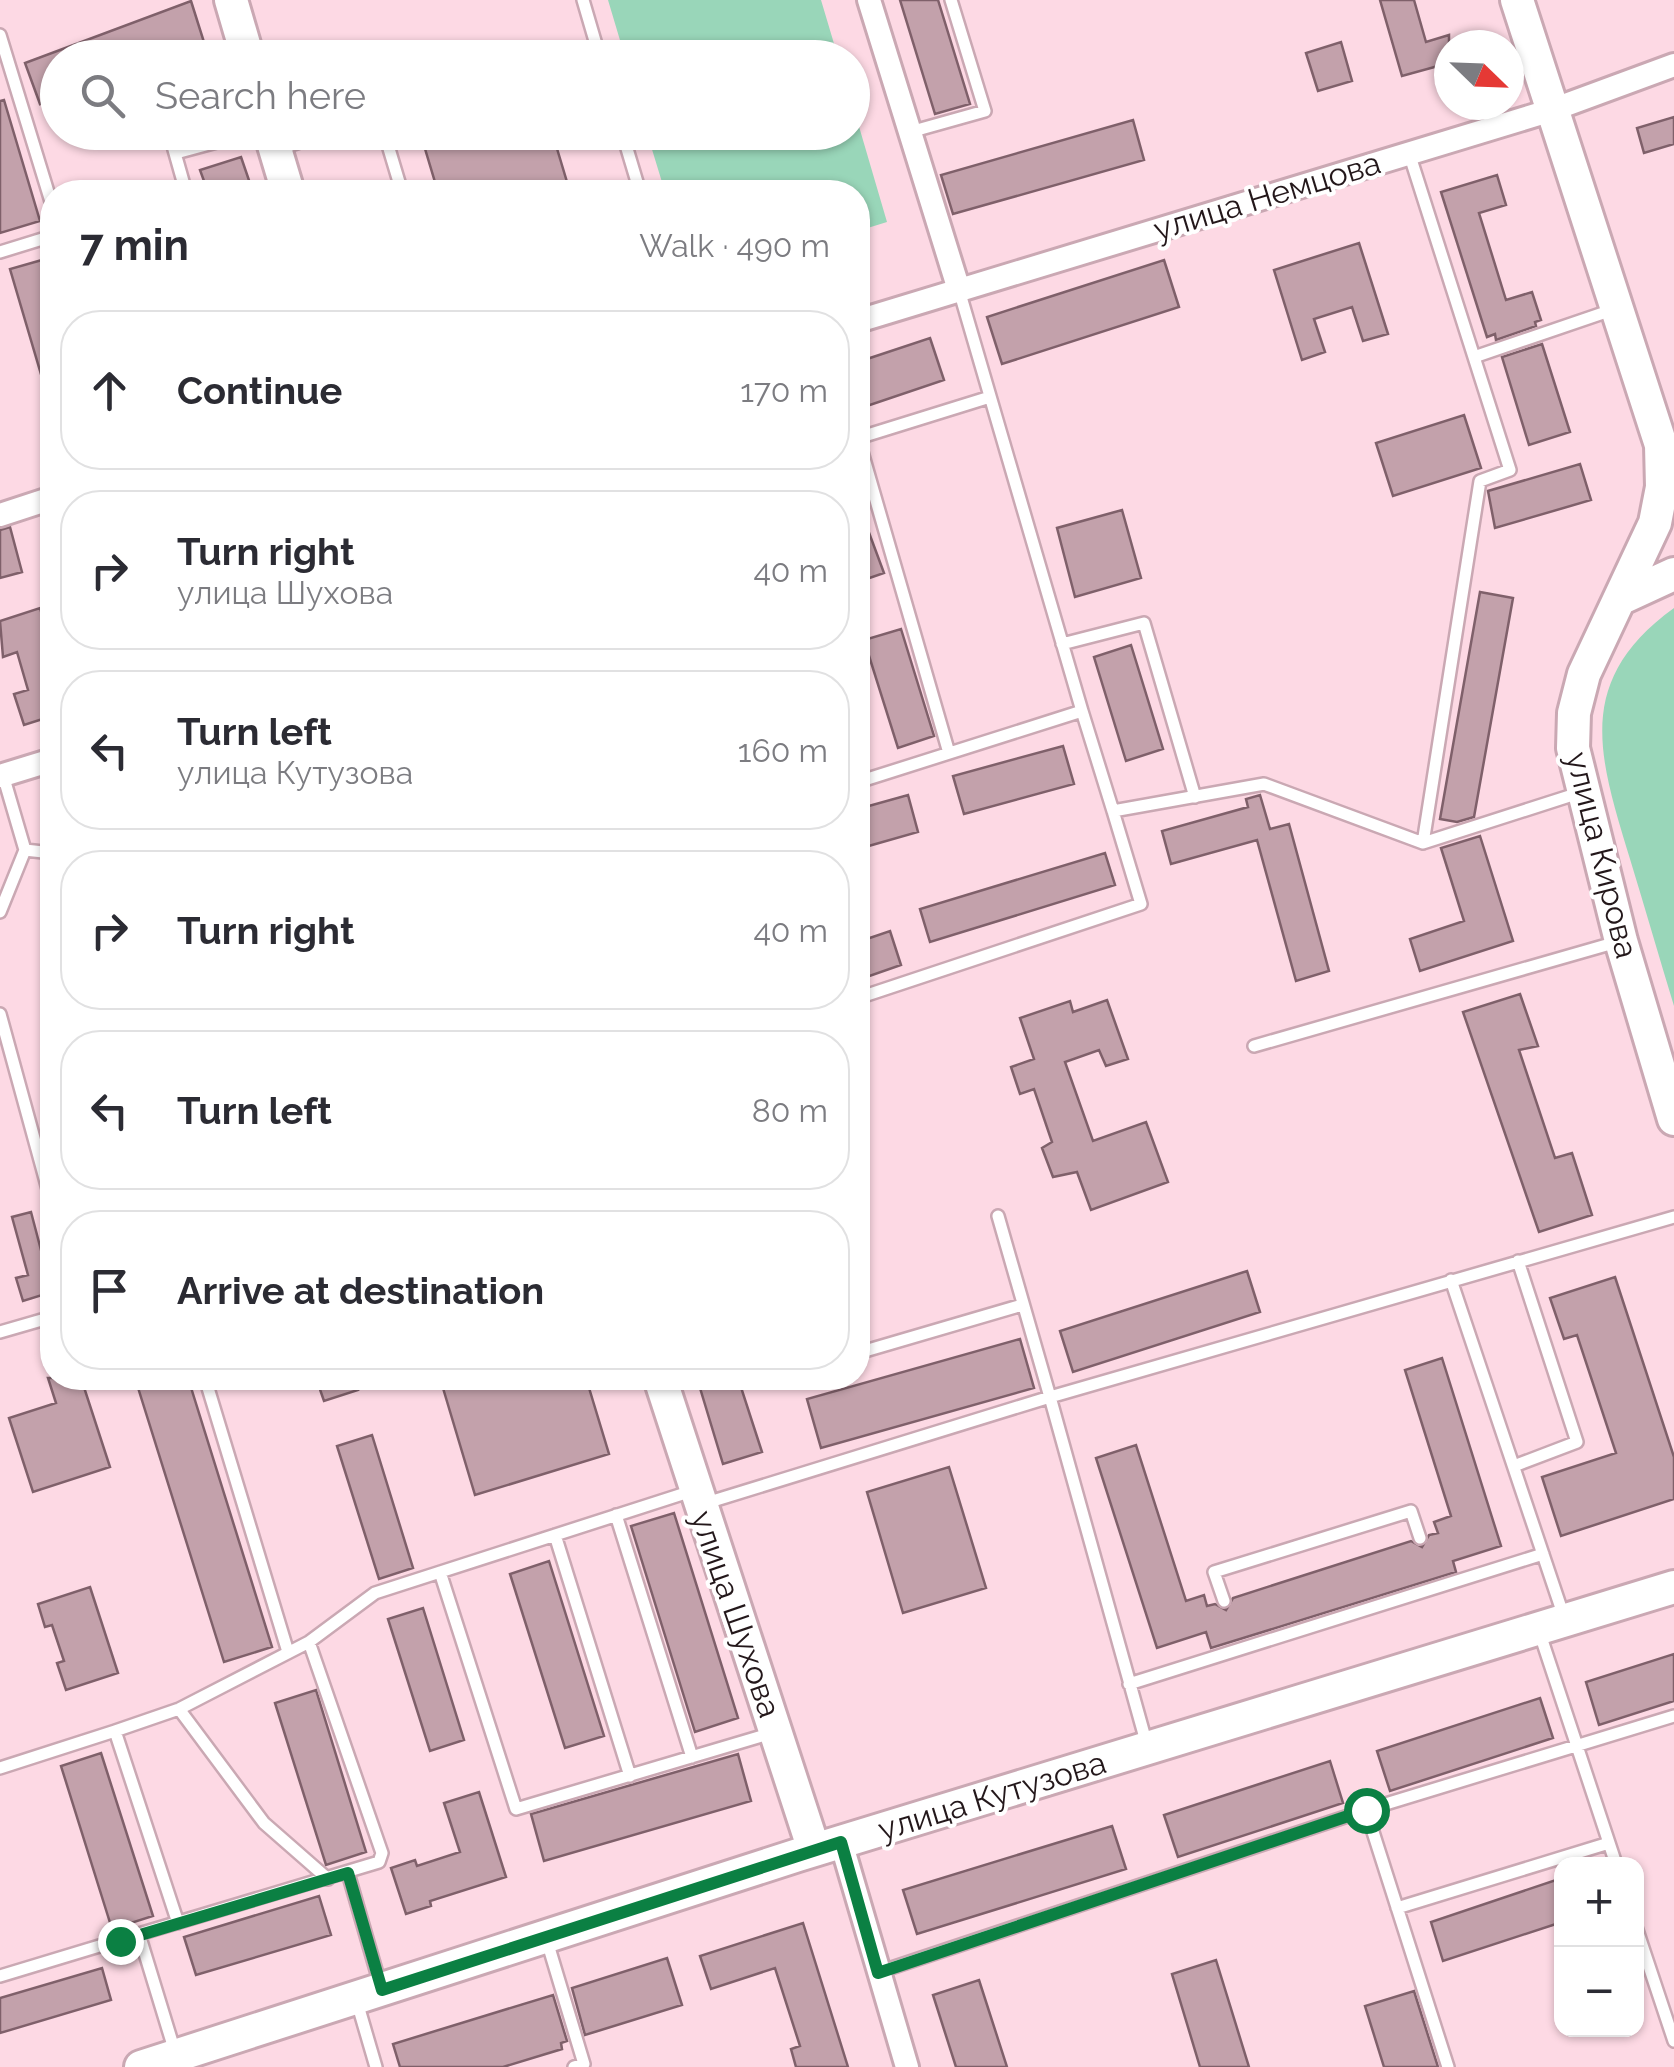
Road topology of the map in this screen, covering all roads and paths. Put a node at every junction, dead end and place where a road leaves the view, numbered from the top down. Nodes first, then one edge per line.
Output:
1 (231, 0) edge
2 (582, 0) edge
3 (869, 0) edge
4 (951, 0) edge
5 (1518, 0) edge
6 (0, 35) edge
7 (243, 40) edge
8 (594, 40) edge
9 (1674, 65) edge
10 (1552, 110) junction
11 (910, 132) junction
12 (175, 150) edge
13 (195, 150) edge
14 (271, 150) edge
15 (389, 150) edge
16 (627, 150) edge
17 (176, 153) junction
18 (1409, 153) junction
19 (44, 180) edge
20 (183, 180) edge
21 (283, 180) edge
22 (398, 180) edge
23 (636, 180) edge
24 (40, 240) edge
25 (0, 252) edge
26 (960, 290) junction
27 (1616, 309) junction
28 (870, 317) edge
29 (1474, 357) junction
30 (990, 397) junction
31 (870, 434) edge
32 (1667, 452) edge
33 (870, 479) edge
34 (40, 502) edge
35 (0, 515) edge
36 (1674, 574) edge
37 (1624, 597) junction
38 (1062, 644) junction
39 (1082, 711) junction
40 (950, 752) junction
41 (40, 764) edge
42 (1, 775) edge
43 (870, 778) edge
44 (1582, 792) junction
45 (1194, 797) junction
46 (1113, 811) junction
47 (1423, 843) junction
48 (26, 850) junction
49 (40, 852) edge
50 (0, 912) edge
51 (1621, 940) junction
52 (870, 994) edge
53 (0, 1014) edge
54 (1254, 1046) dead end
55 (1674, 1119) edge
56 (40, 1160) edge
57 (998, 1216) dead end
58 (1674, 1217) edge
59 (1518, 1261) junction
60 (1452, 1280) junction
61 (1022, 1305) junction
62 (40, 1320) edge
63 (0, 1332) edge
64 (870, 1349) edge
65 (209, 1390) edge
66 (664, 1390) edge
67 (1050, 1397) junction
68 (1514, 1466) junction
69 (697, 1497) junction
70 (616, 1515) junction
71 (555, 1535) junction
72 (1420, 1538) dead end
73 (1544, 1554) junction
74 (440, 1572) junction
75 (1674, 1586) edge
76 (1224, 1601) dead end
77 (1552, 1626) junction
78 (309, 1642) junction
79 (288, 1652) junction
80 (1129, 1684) junction
81 (180, 1709) junction
82 (1674, 1716) edge
83 (115, 1732) junction
84 (776, 1732) junction
85 (1576, 1745) junction
86 (1148, 1748) junction
87 (692, 1757) junction
88 (0, 1768) edge
89 (630, 1776) junction
90 (1366, 1810) junction
91 (1609, 1843) junction
92 (828, 1846) junction
93 (1614, 1857) edge
94 (348, 1873) junction
95 (328, 1879) junction
96 (1398, 1908) junction
97 (178, 1924) junction
98 (139, 1934) junction
99 (545, 1936) junction
100 (1643, 1947) edge
101 (878, 1973) junction
102 (0, 1976) edge
103 (369, 1994) junction
104 (1674, 2041) edge
105 (176, 2056) junction
106 (141, 2067) edge
107 (376, 2067) edge
108 (574, 2067) edge
109 (907, 2067) edge
110 (1448, 2067) edge

1 - 7 main road
2 - 8 lane
3 - 11 street
4 - 11 lane
5 - 10 main road, улица Кирова
6 - 19 lane
9 - 10 street, улица Немцова
10 - 18 street, улица Немцова
10 - 27 main road, улица Кирова
11 - 26 street
12 - 17 lane
13 - 17 lane
14 - 21 main road
15 - 22 lane
16 - 23 lane
17 - 20 lane
18 - 26 street, улица Немцова
18 - 29 lane
24 - 25 lane
26 - 28 street, улица Немцова
26 - 30 lane
27 - 29 lane
27 - 32 main road, улица Кирова
29 - 47 lane
30 - 31 lane
30 - 38 lane
32 - 37 main road, улица Кирова
33 - 40 lane
34 - 35 street
36 - 37 main road
37 - 44 main road, улица Кирова
38 - 39 lane
38 - 45 lane
39 - 40 lane
39 - 46 lane
40 - 43 lane
41 - 42 street
42 - 48 lane
44 - 47 lane
44 - 51 main road, улица Кирова
45 - 46 lane
45 - 47 lane
46 - 52 lane
48 - 49 lane
48 - 50 lane
51 - 54 lane
51 - 55 main road, улица Кирова
53 - 56 lane
57 - 61 lane
58 - 59 lane
59 - 60 lane
59 - 68 lane
60 - 67 lane
60 - 68 lane
61 - 64 lane
61 - 67 lane
62 - 63 lane
65 - 79 lane
66 - 69 main road, улица Шухова
67 - 69 lane
67 - 80 lane
68 - 73 lane
69 - 70 lane
69 - 84 main road, улица Шухова
70 - 71 lane
70 - 87 lane
71 - 74 lane
71 - 89 lane
72 - 76 lane
73 - 77 lane
73 - 80 lane
74 - 78 lane
74 - 89 lane
75 - 77 main road, улица Кутузова
77 - 85 lane
77 - 86 main road, улица Кутузова
78 - 79 lane
78 - 94 lane
79 - 81 lane
80 - 86 lane
81 - 83 lane
81 - 95 lane
82 - 85 lane
83 - 88 lane
83 - 97 lane
84 - 87 lane
84 - 92 main road, улица Шухова
85 - 90 lane
85 - 91 lane
86 - 92 main road, улица Кутузова
87 - 89 lane
90 - 96 lane
90 - 101 lane
91 - 93 lane
91 - 96 lane
92 - 99 main road, улица Кутузова
92 - 101 street, улица Шухова
94 - 95 lane
94 - 103 lane
95 - 97 lane
96 - 110 lane
97 - 98 lane
98 - 102 lane
98 - 105 lane
99 - 103 main road, улица Кутузова
99 - 108 lane
100 - 104 lane
101 - 109 street, улица Шухова
103 - 105 main road, улица Кутузова
103 - 107 lane
105 - 106 main road, улица Кутузова

